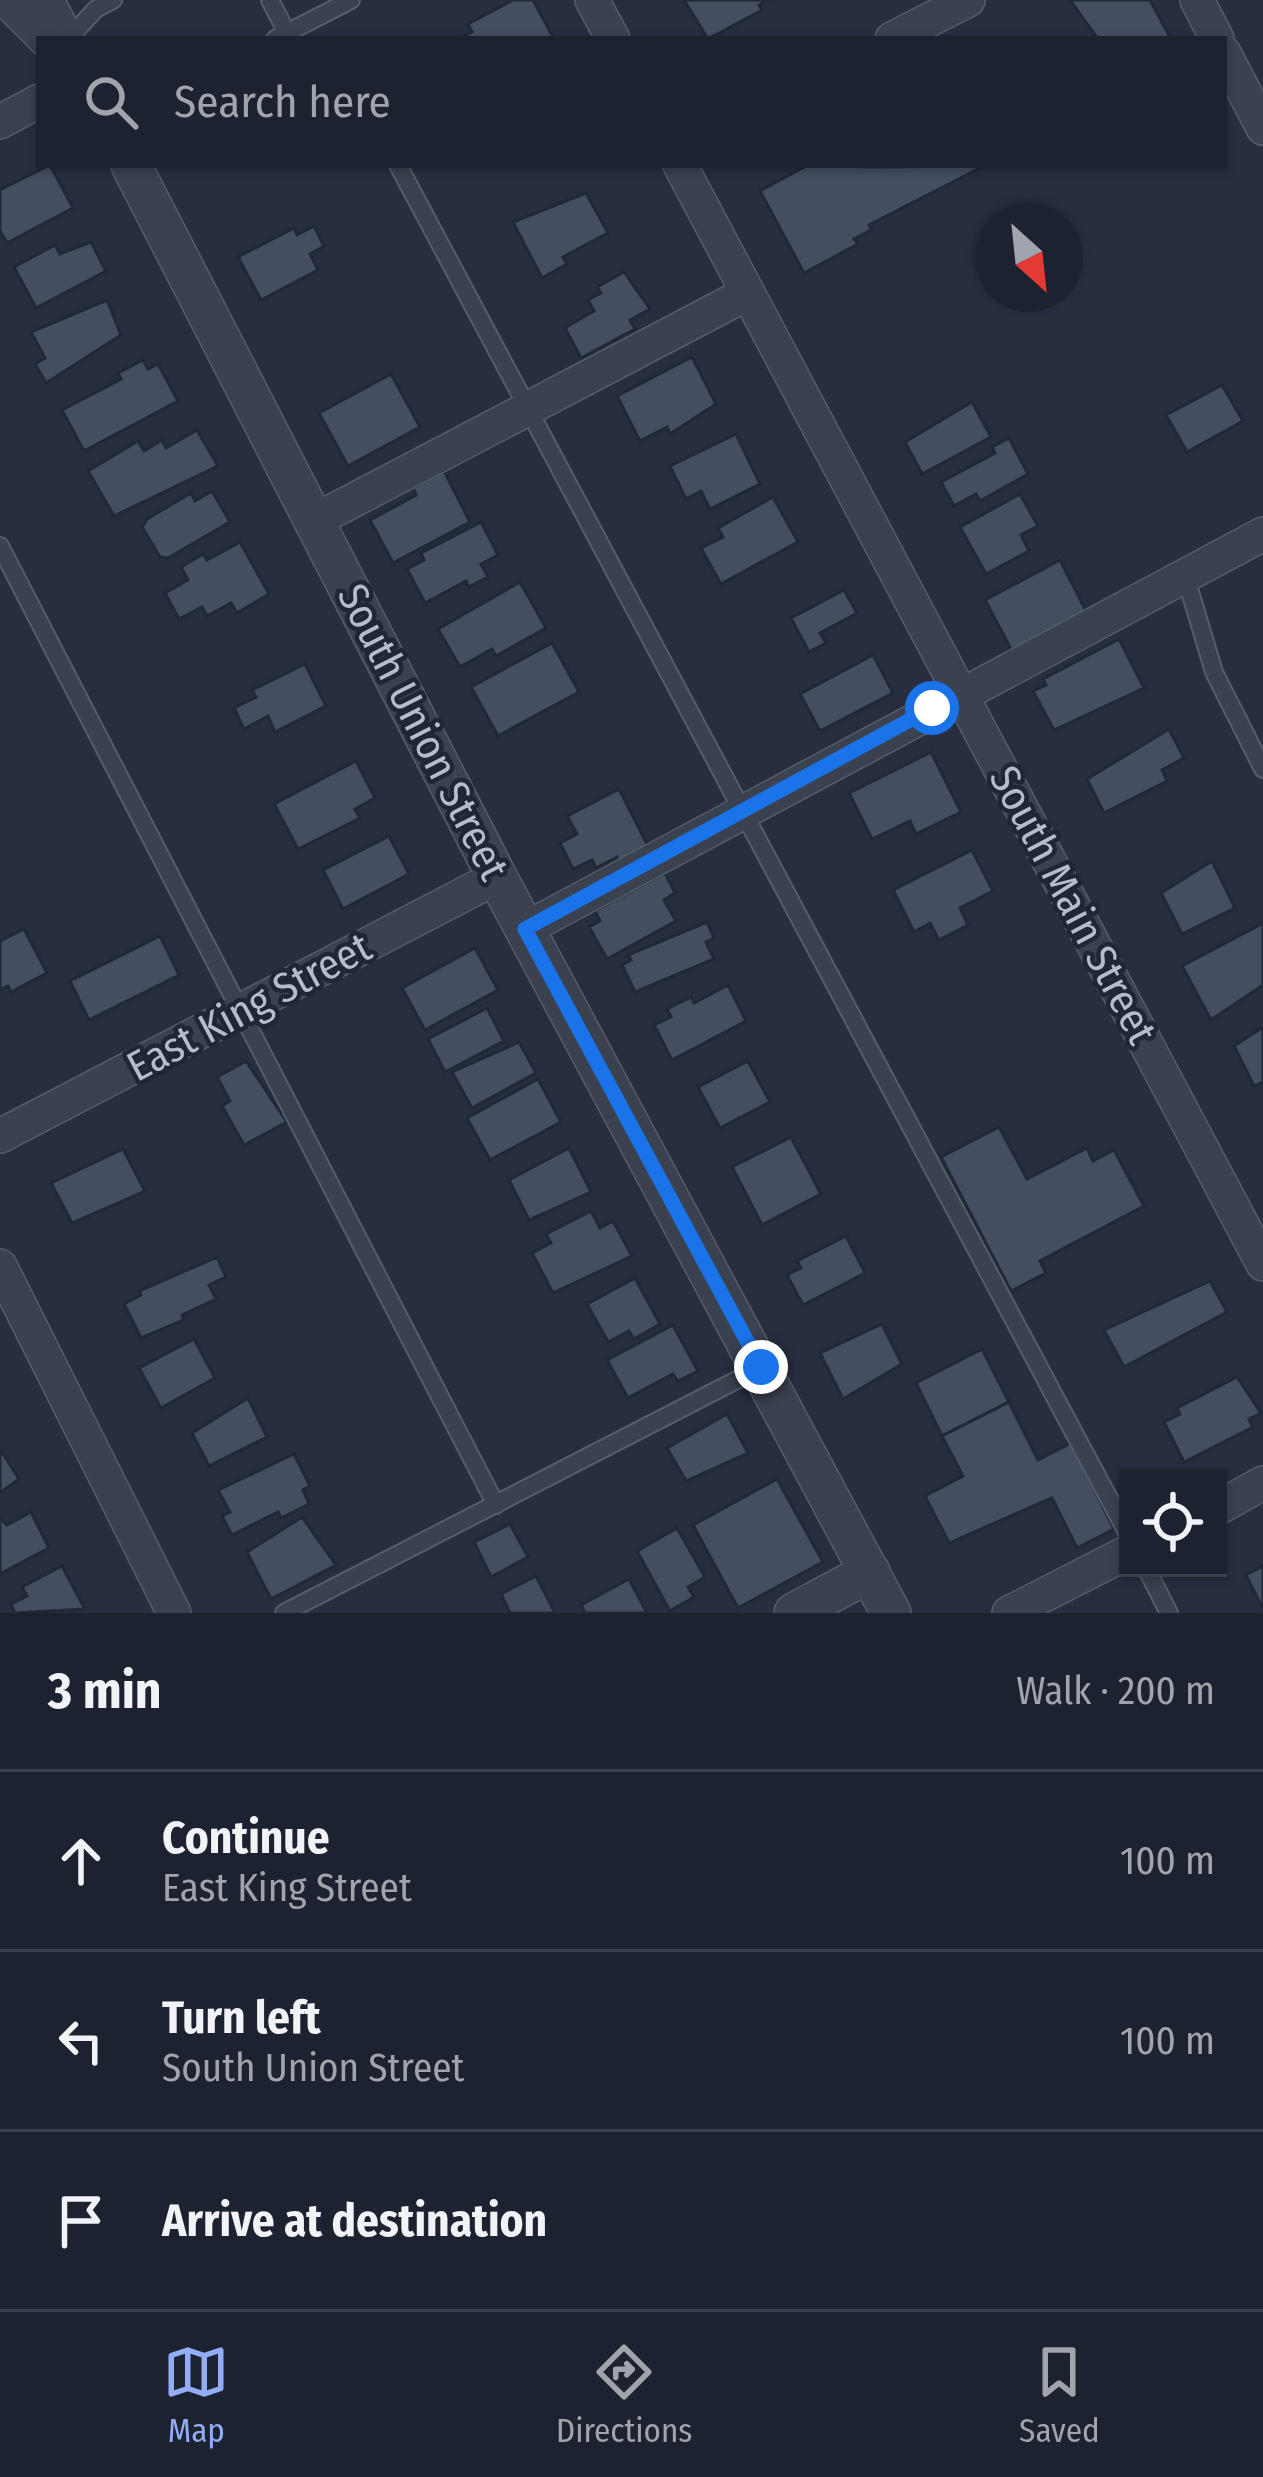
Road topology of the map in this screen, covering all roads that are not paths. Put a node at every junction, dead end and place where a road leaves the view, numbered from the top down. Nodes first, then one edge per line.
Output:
1 (10, 0) edge
2 (46, 0) edge
3 (270, 0) edge
4 (352, 0) edge
5 (592, 0) edge
6 (968, 0) edge
7 (1197, 0) edge
8 (104, 4) edge
9 (46, 36) edge
10 (66, 36) edge
11 (71, 36) edge
12 (281, 36) edge
13 (611, 36) edge
14 (898, 36) edge
15 (1215, 36) edge
16 (1227, 58) edge
17 (36, 103) edge
18 (0, 122) edge
19 (1263, 128) edge
20 (133, 168) edge
21 (400, 168) edge
22 (682, 168) edge
23 (748, 293) junction
24 (528, 409) junction
25 (314, 521) junction
26 (1263, 534) edge
27 (0, 545) edge
28 (1184, 575) junction
29 (960, 692) junction
30 (1263, 769) edge
31 (743, 811) junction
32 (497, 877) junction
33 (525, 929) junction
34 (241, 1010) junction
35 (0, 1136) edge
36 (1263, 1264) edge
37 (0, 1266) edge
38 (761, 1367) junction
39 (1263, 1483) edge
40 (1227, 1503) edge
41 (496, 1505) junction
42 (1119, 1517) edge
43 (1119, 1557) edge
44 (870, 1572) junction
45 (1151, 1577) edge
46 (174, 1613) edge
47 (284, 1613) edge
48 (794, 1613) edge
49 (891, 1613) edge
50 (1009, 1613) edge
51 (1169, 1613) edge

1 - 9 street
2 - 10 street
3 - 12 lane
4 - 12 lane
5 - 13 street
6 - 14 street
7 - 15 street
8 - 11 lane
16 - 19 street
17 - 18 street
20 - 25 street, South Union Street
21 - 24 lane
22 - 23 street, South Main Street
23 - 24 street
23 - 29 street, South Main Street
24 - 25 street
24 - 31 lane
25 - 32 street, South Union Street
26 - 28 street
27 - 34 lane
28 - 29 street
28 - 30 lane
29 - 31 street
29 - 36 street, South Main Street
31 - 33 street
31 - 42 lane
32 - 33 street, South Union Street
32 - 34 street, East King Street
33 - 38 street, South Union Street
34 - 35 street, East King Street
34 - 41 lane
37 - 46 street
38 - 41 lane
38 - 44 street, South Union Street
39 - 40 street
41 - 47 lane
43 - 50 street
44 - 48 street
44 - 49 street, South Union Street
45 - 51 lane

